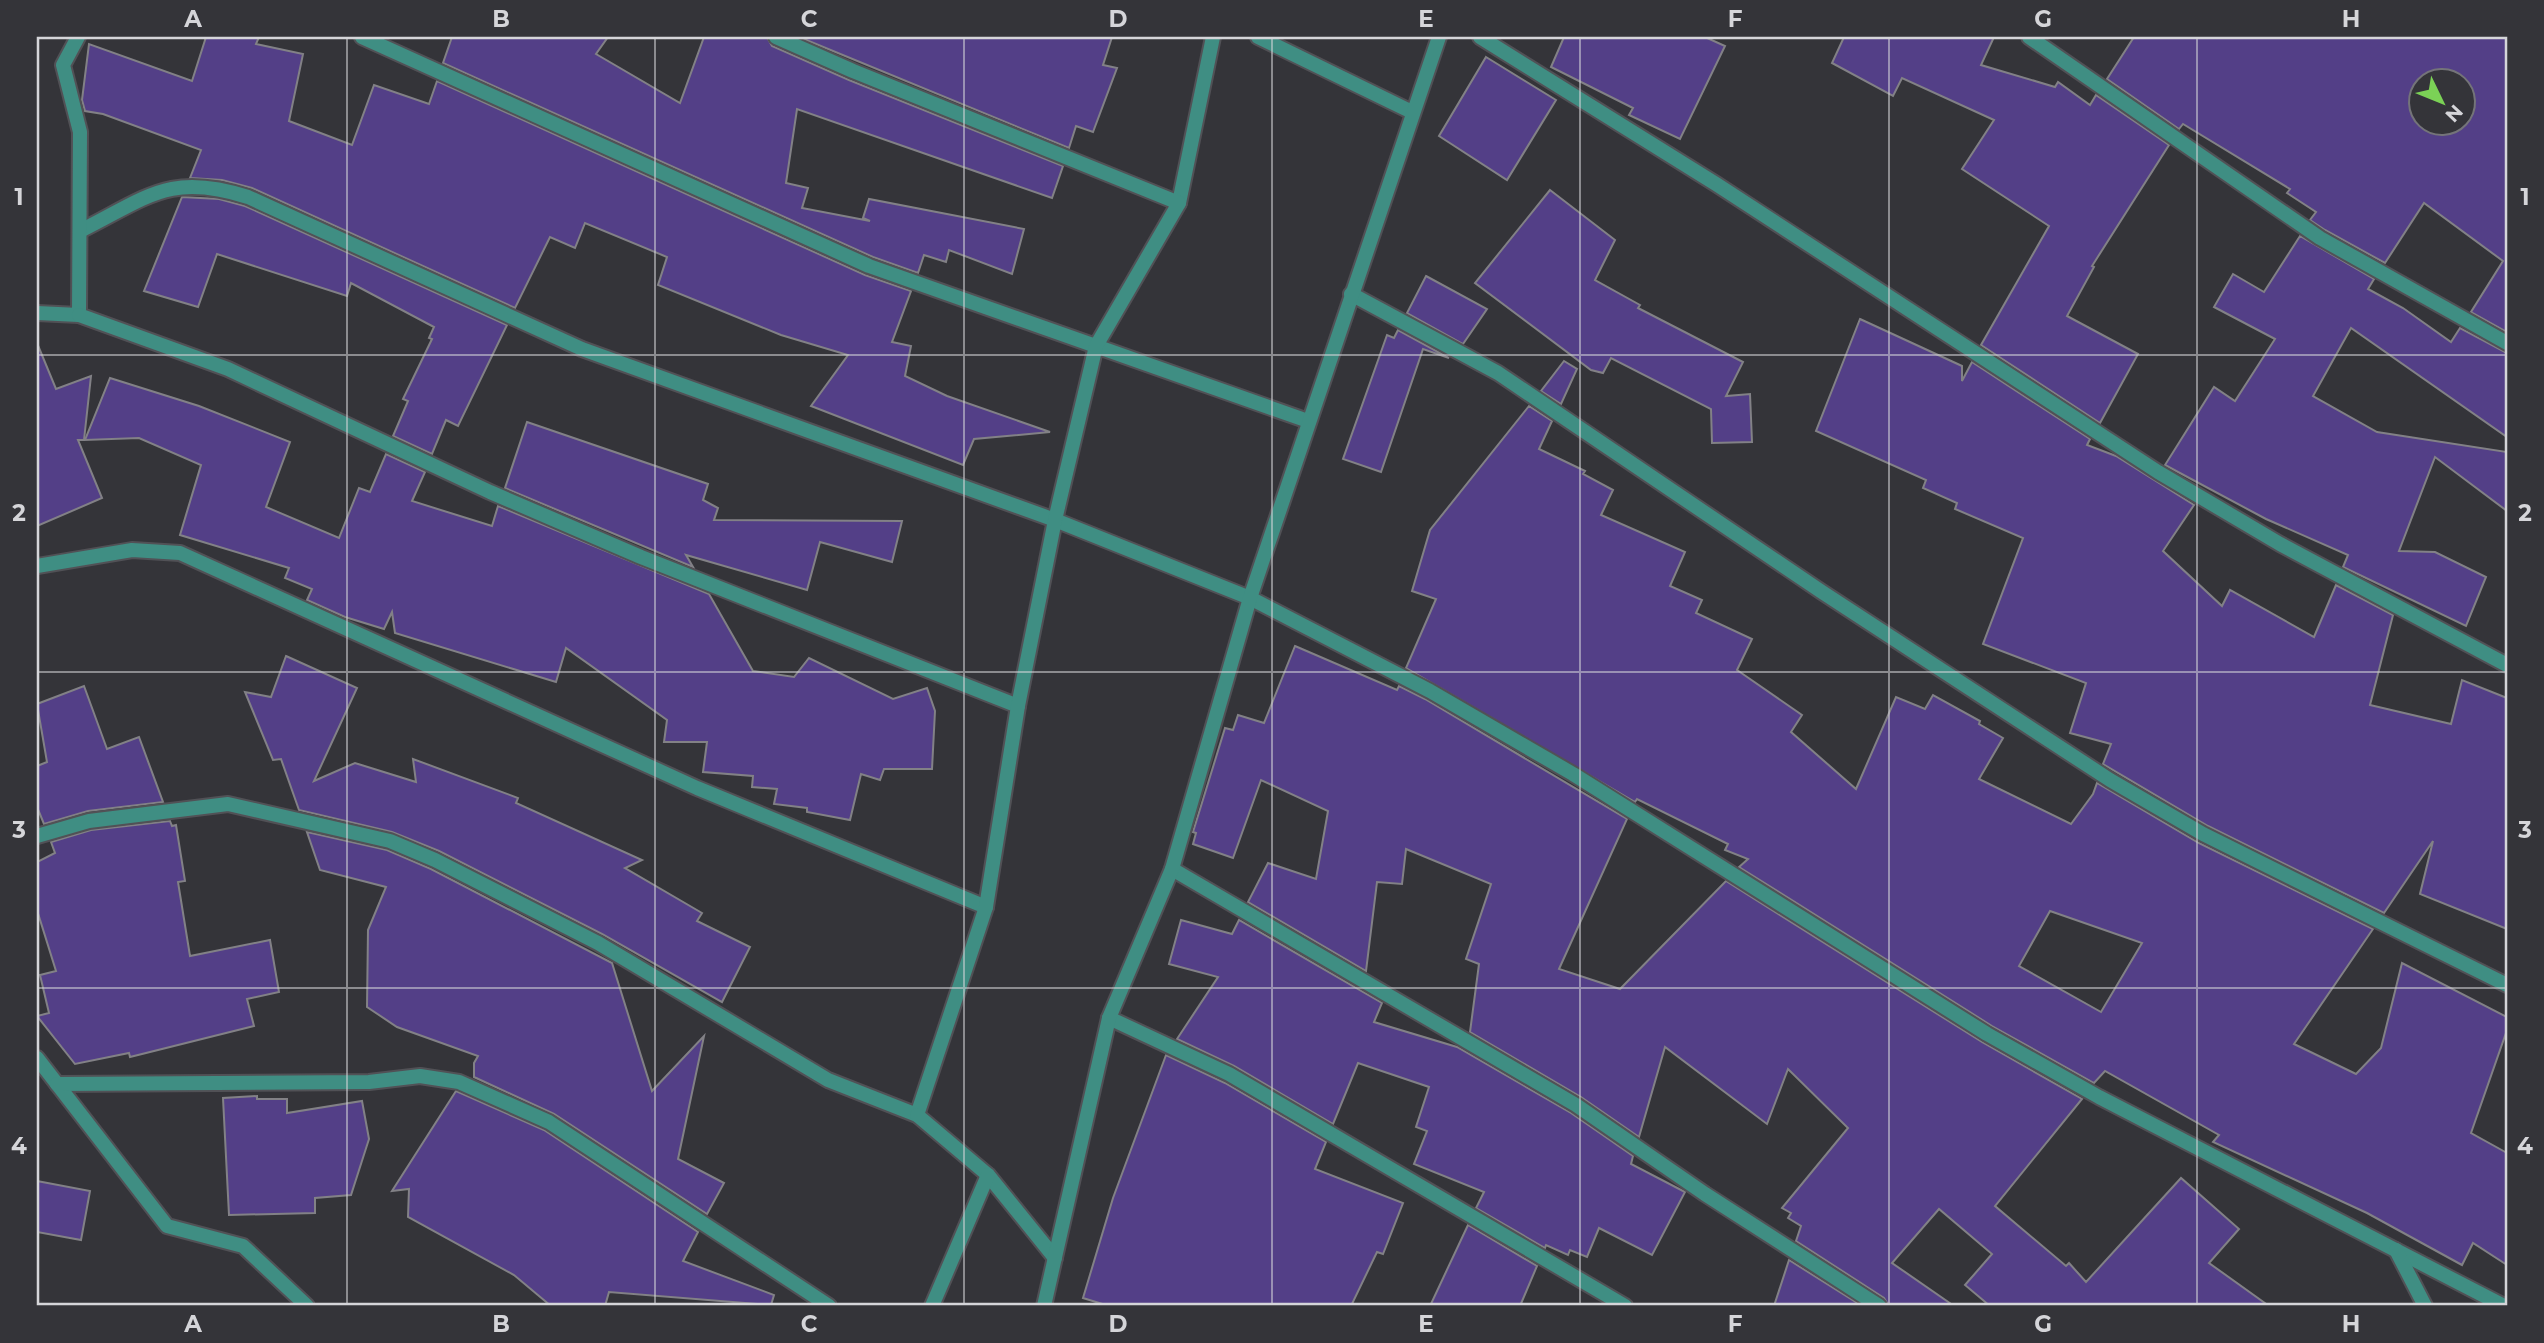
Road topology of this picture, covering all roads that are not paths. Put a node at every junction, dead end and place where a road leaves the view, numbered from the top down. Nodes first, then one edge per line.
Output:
1 (78, 37) edge
2 (362, 37) edge
3 (776, 37) edge
4 (1213, 37) edge
5 (1258, 37) edge
6 (1439, 37) edge
7 (1480, 37) edge
8 (2029, 37) edge
9 (1412, 112) junction
10 (1180, 203) junction
11 (80, 231) junction
12 (1351, 294) junction
13 (37, 313) edge
14 (79, 315) junction
15 (2507, 343) edge
16 (1096, 346) junction
17 (1308, 421) junction
18 (1055, 520) junction
19 (37, 566) edge
20 (1250, 598) junction
21 (2507, 665) edge
22 (1018, 706) junction
23 (37, 836) edge
24 (1172, 869) junction
25 (986, 907) junction
26 (2507, 985) edge
27 (1109, 1018) junction
28 (37, 1058) edge
29 (57, 1084) junction
30 (917, 1115) junction
31 (988, 1175) junction
32 (2396, 1250) junction
33 (1055, 1258) junction
34 (307, 1306) edge
35 (829, 1306) edge
36 (932, 1306) edge
37 (1044, 1306) edge
38 (1625, 1306) edge
39 (1879, 1306) edge
40 (2425, 1306) edge
41 (2504, 1306) edge

1 - 11 street
2 - 16 street
3 - 10 street
4 - 10 street
5 - 9 street
6 - 9 street
7 - 21 street
8 - 15 street
9 - 12 street
10 - 16 street
11 - 14 street
11 - 18 street
12 - 17 street
12 - 26 street
13 - 14 street
14 - 22 street
16 - 17 street
16 - 18 street
17 - 20 street
18 - 20 street
18 - 22 street
19 - 25 street
20 - 24 street
20 - 32 street
22 - 25 street
23 - 30 street
24 - 27 street
24 - 39 street
25 - 30 street
27 - 33 street
27 - 38 street
28 - 29 street
29 - 34 street
29 - 35 street
30 - 31 street
31 - 33 street
31 - 36 street
32 - 40 street
32 - 41 street
33 - 37 street

